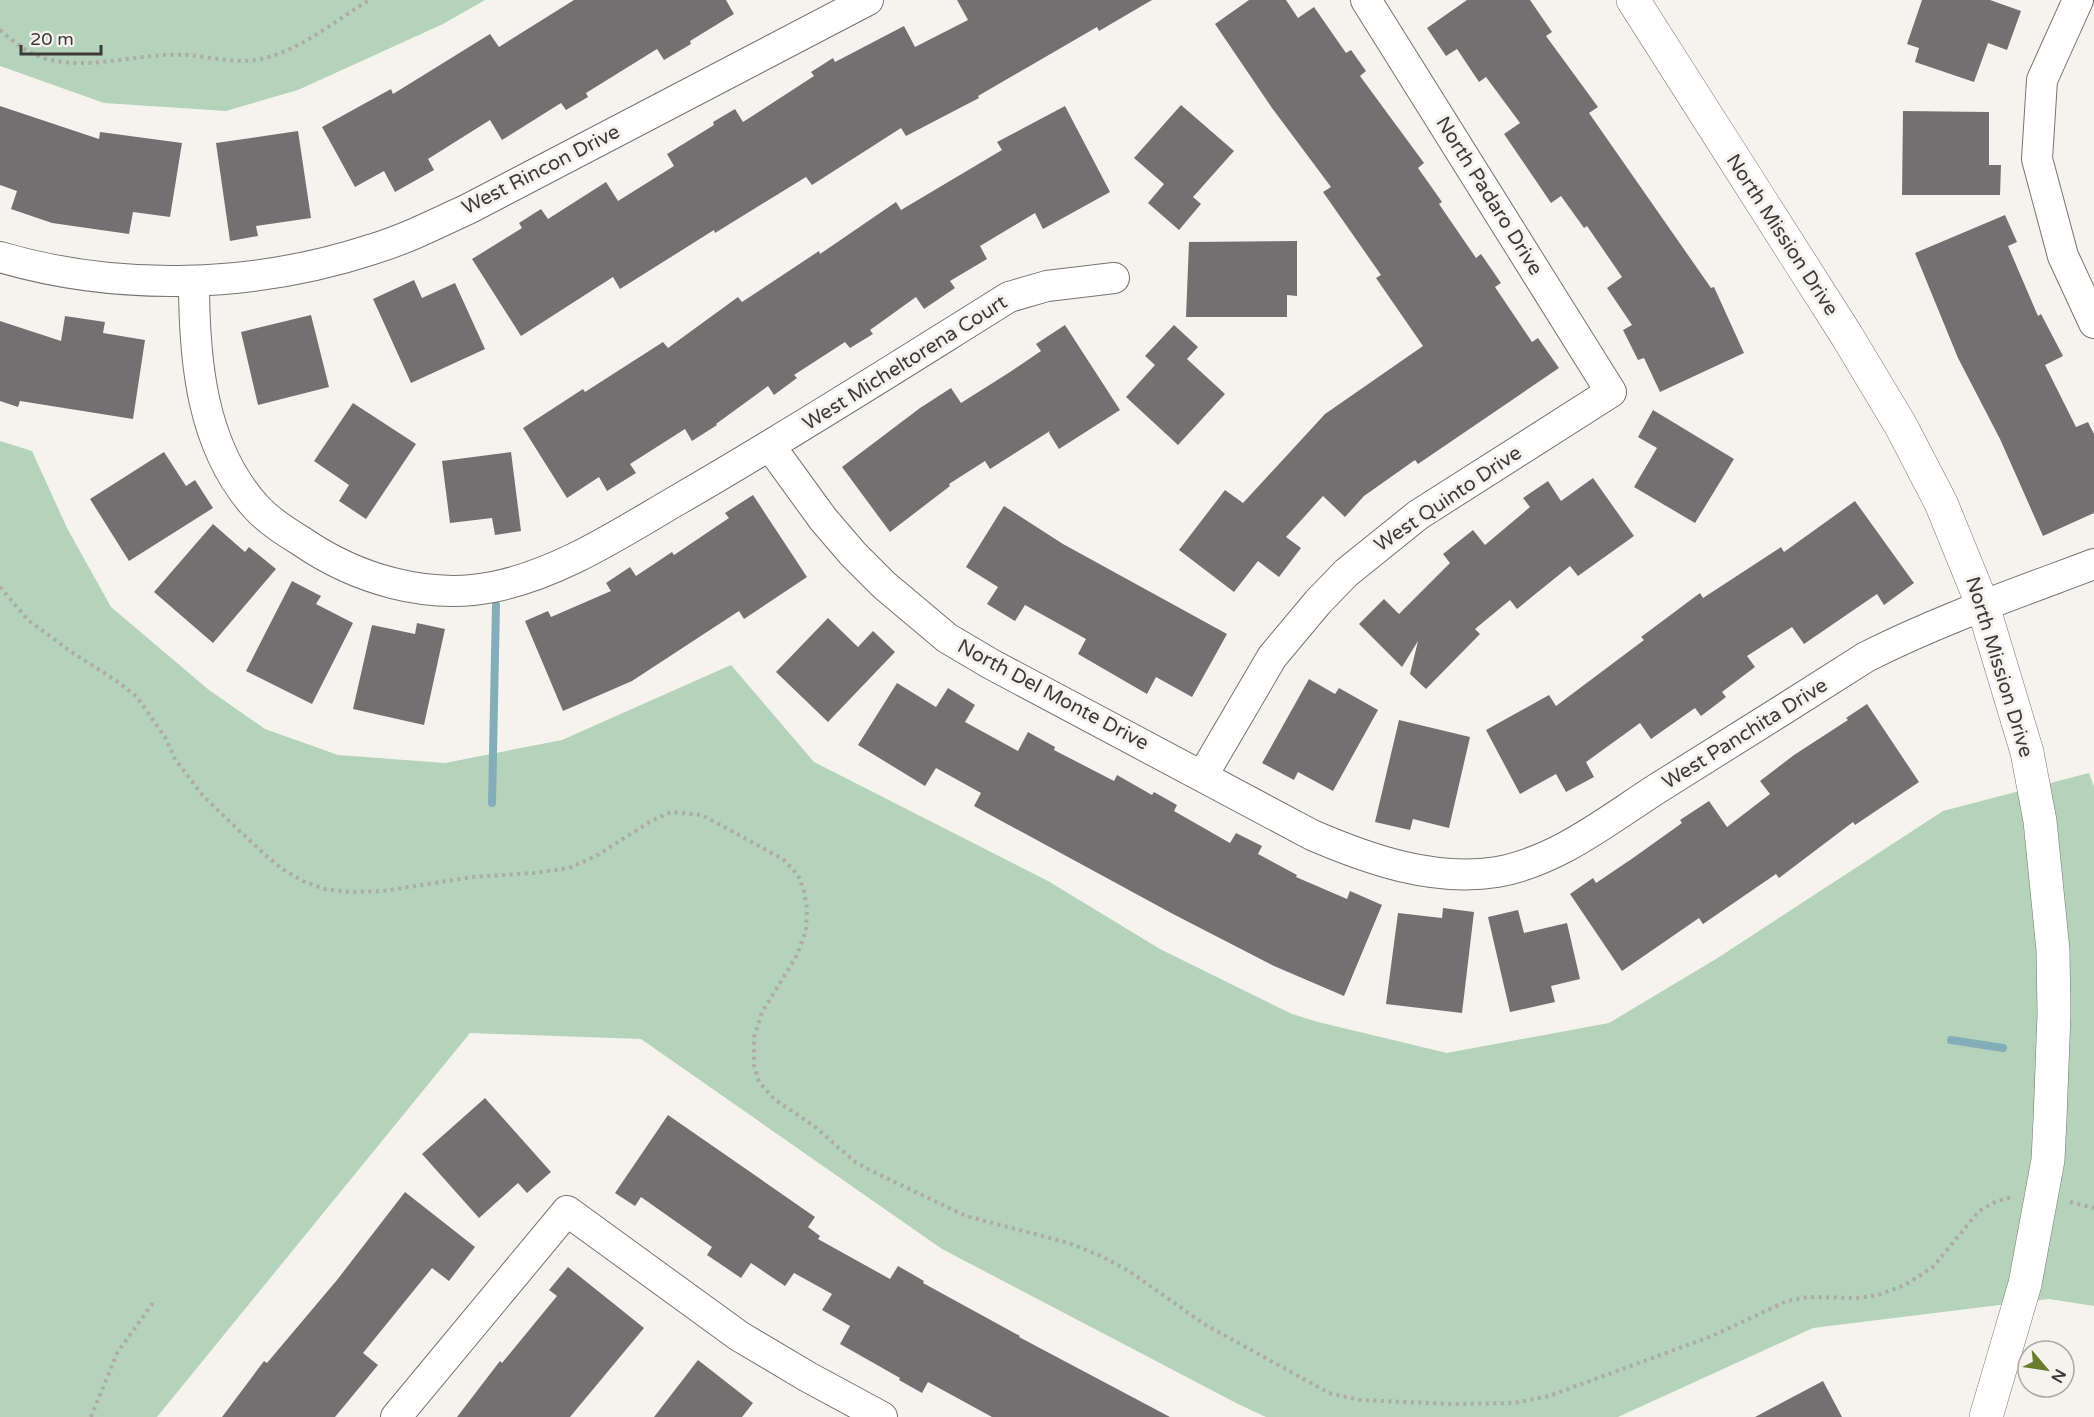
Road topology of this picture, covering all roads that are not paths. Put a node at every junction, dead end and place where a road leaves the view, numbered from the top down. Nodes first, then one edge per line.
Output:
1 (868, 0) edge
2 (1633, 0) edge
3 (2078, 0) edge
4 (1379, 5) edge
5 (0, 257) edge
6 (1114, 278) dead end
7 (194, 281) junction
8 (2094, 323) edge
9 (1611, 392) joint
10 (770, 446) junction
11 (2094, 564) edge
12 (1983, 606) junction
13 (1203, 775) junction
14 (1394, 864) joint
15 (836, 1407) edge
16 (396, 1417) edge
17 (882, 1417) edge
18 (1986, 1417) edge

1 - 7 street, West Rincon Drive
2 - 12 street, North Mission Drive
3 - 8 street
4 - 9 street, North Padaro Drive
5 - 7 street, West Rincon Drive
6 - 10 street, West Micheltorena Court
7 - 10 street, West Micheltorena Court
9 - 13 street, West Quinto Drive
10 - 13 street, North Del Monte Drive
11 - 12 street, West Panchita Drive
12 - 14 street, West Panchita Drive
12 - 18 street, North Mission Drive
13 - 14 street, North Del Monte Drive
15 - 16 street
15 - 17 street

